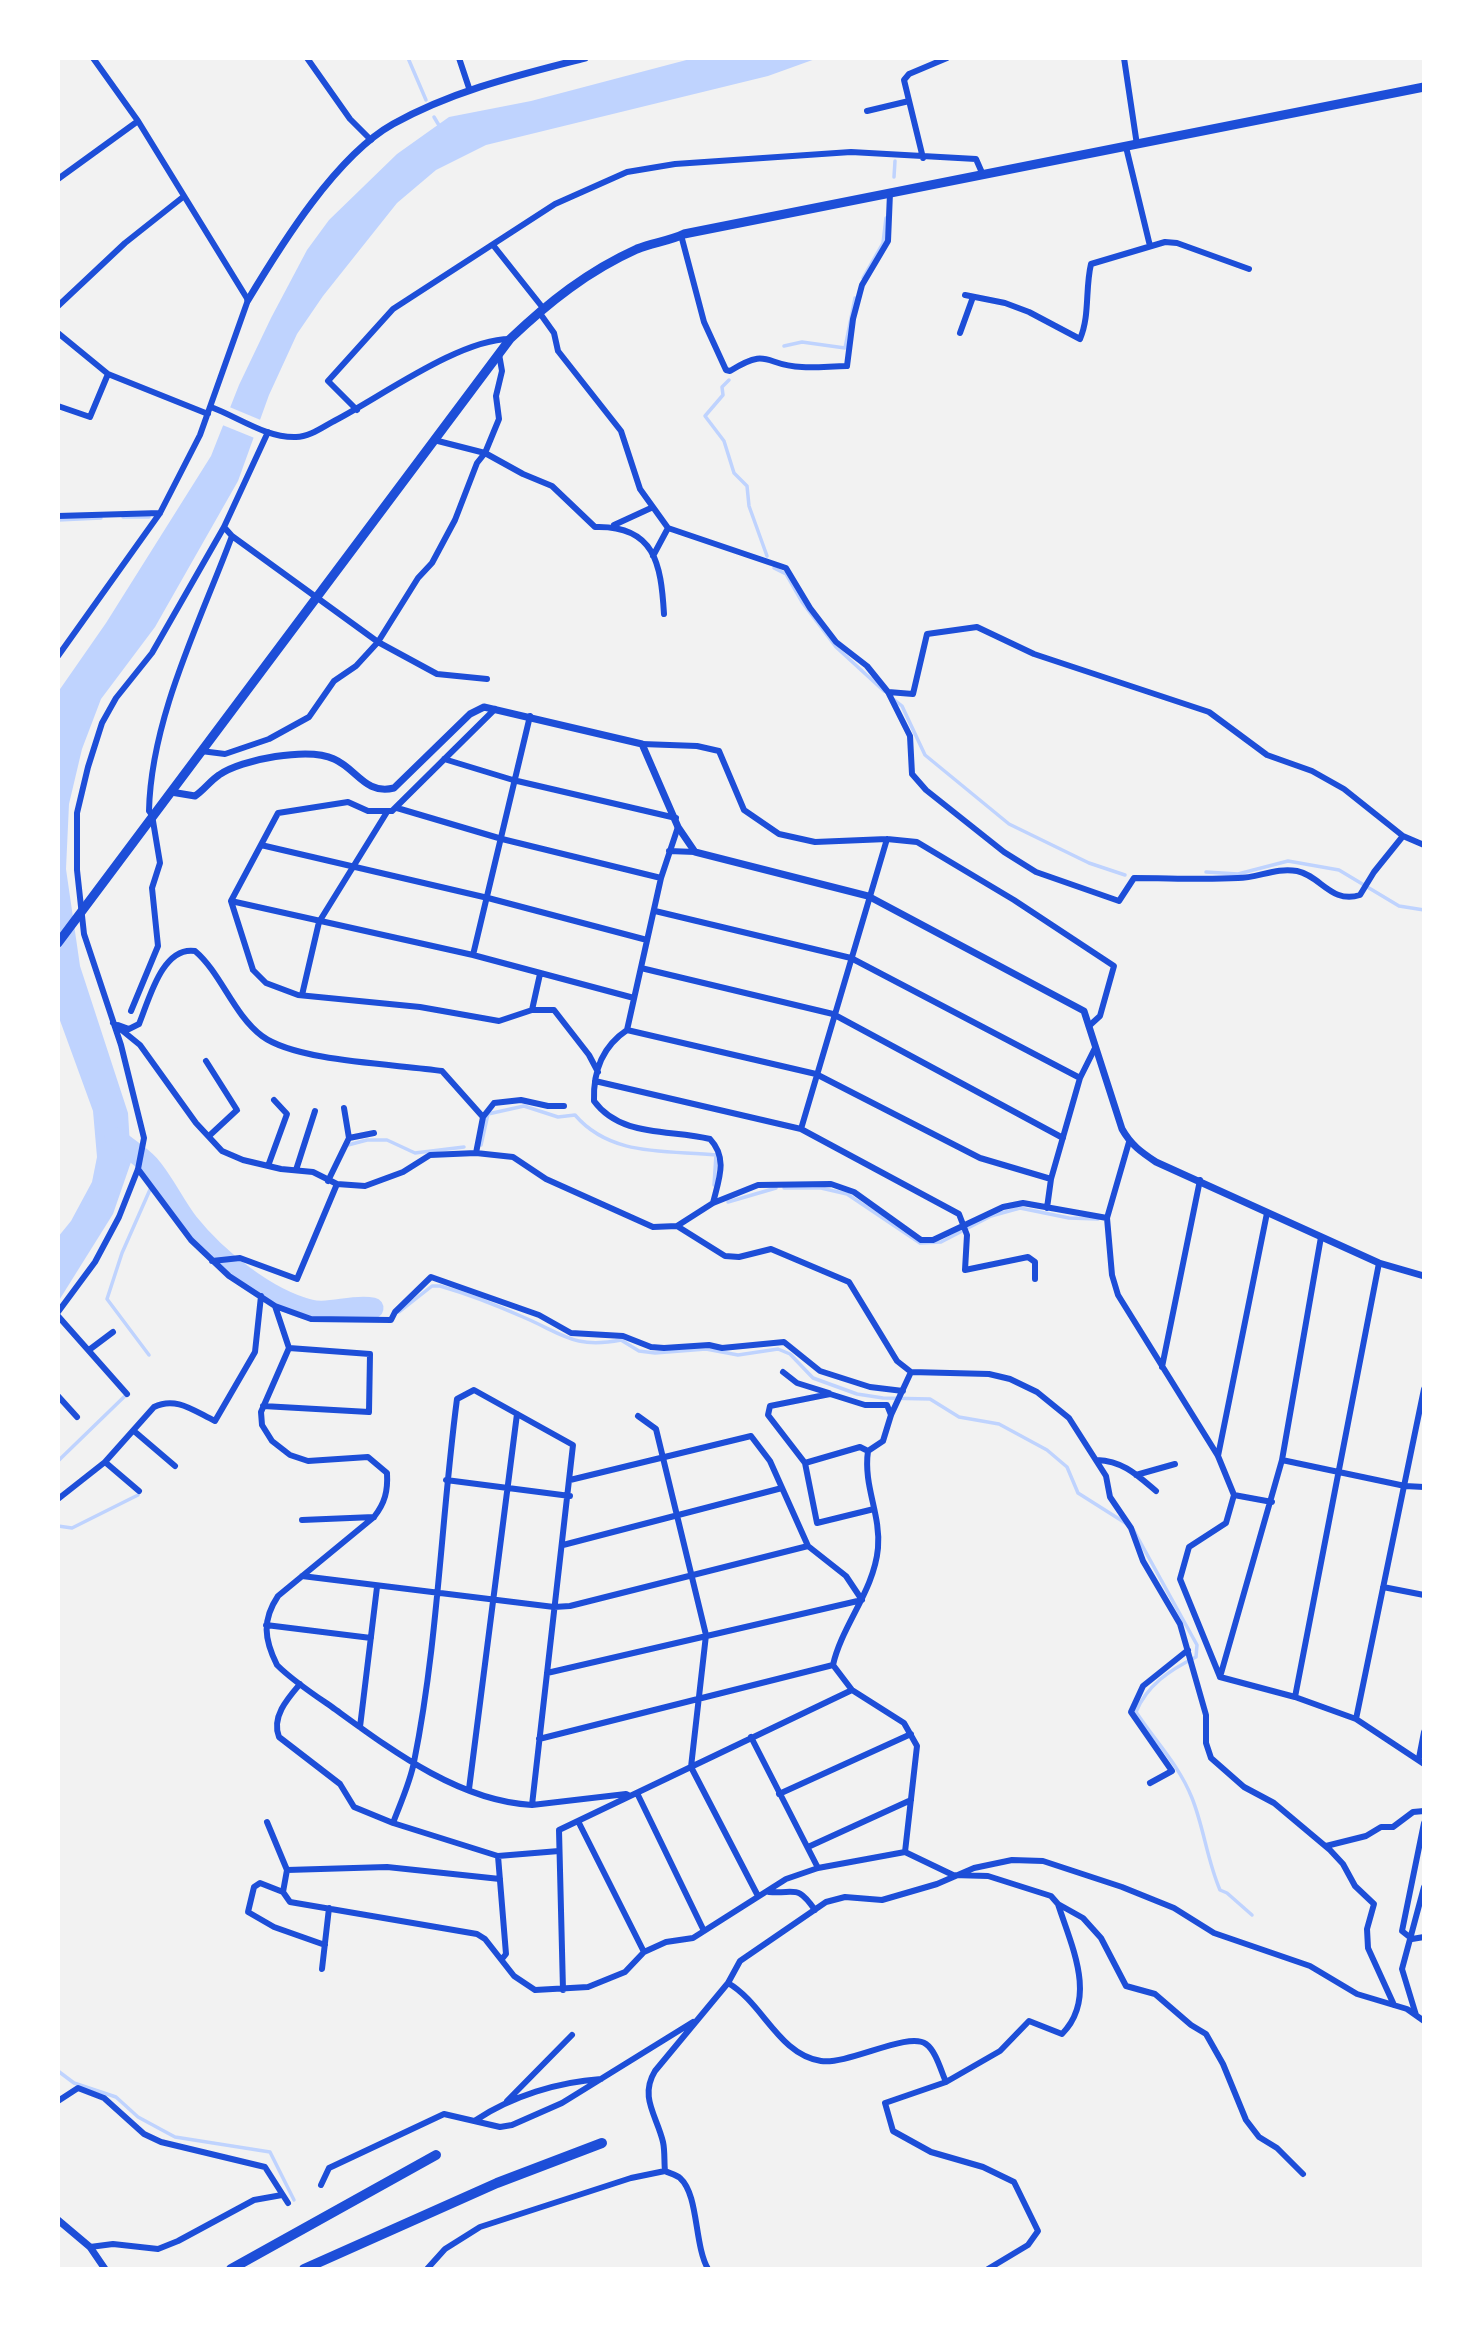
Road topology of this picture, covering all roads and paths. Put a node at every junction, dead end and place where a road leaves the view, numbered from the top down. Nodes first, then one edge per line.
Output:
1 (93, 58) edge
2 (307, 58) edge
3 (459, 58) edge
4 (585, 58) edge
5 (947, 58) edge
6 (1124, 58) edge
7 (469, 88) junction
8 (1424, 88) edge
9 (909, 101) junction
10 (867, 111) dead end
11 (138, 121) junction
12 (371, 140) junction
13 (1132, 146) junction
14 (923, 158) junction
15 (983, 175) junction
16 (58, 179) edge
17 (890, 192) junction
18 (183, 197) junction
19 (681, 235) junction
20 (493, 245) junction
21 (1150, 246) junction
22 (1249, 269) dead end
23 (247, 300) junction
24 (58, 306) edge
25 (541, 310) junction
26 (58, 333) edge
27 (960, 333) dead end
28 (510, 339) junction
29 (499, 354) junction
30 (108, 374) junction
31 (58, 406) edge
32 (211, 410) junction
33 (357, 410) junction
34 (264, 431) junction
35 (434, 439) junction
36 (485, 453) junction
37 (651, 508) junction
38 (160, 513) junction
39 (58, 516) edge
40 (612, 526) junction
41 (224, 527) junction
42 (668, 528) junction
43 (233, 536) junction
44 (653, 556) junction
45 (316, 598) junction
46 (664, 614) dead end
47 (378, 642) junction
48 (58, 656) edge
49 (487, 679) dead end
50 (888, 692) junction
51 (495, 708) junction
52 (530, 716) junction
53 (642, 744) junction
54 (201, 751) junction
55 (444, 759) junction
56 (513, 780) junction
57 (171, 792) junction
58 (397, 808) junction
59 (387, 812) junction
60 (152, 815) junction
61 (676, 818) junction
62 (678, 827) junction
63 (1403, 836) junction
64 (502, 839) junction
65 (887, 839) junction
66 (261, 845) junction
67 (1424, 845) edge
68 (669, 851) junction
69 (695, 852) junction
70 (355, 867) junction
71 (661, 878) junction
72 (868, 896) junction
73 (488, 898) junction
74 (231, 901) junction
75 (655, 911) junction
76 (81, 913) junction
77 (319, 922) junction
78 (647, 940) junction
79 (58, 943) edge
80 (473, 955) junction
81 (851, 958) junction
82 (641, 968) junction
83 (540, 974) junction
84 (302, 995) junction
85 (634, 998) junction
86 (532, 1010) junction
87 (131, 1011) dead end
88 (834, 1014) junction
89 (113, 1023) junction
90 (1089, 1026) junction
91 (627, 1030) junction
92 (1095, 1048) junction
93 (206, 1061) dead end
94 (598, 1072) junction
95 (816, 1074) junction
96 (1080, 1078) junction
97 (595, 1081) junction
98 (274, 1100) dead end
99 (564, 1106) dead end
100 (344, 1108) dead end
101 (315, 1111) dead end
102 (483, 1117) junction
103 (801, 1129) junction
104 (374, 1133) dead end
105 (209, 1136) junction
106 (349, 1138) junction
107 (1063, 1138) junction
108 (1129, 1142) junction
109 (476, 1153) junction
110 (268, 1166) junction
111 (138, 1169) junction
112 (296, 1170) junction
113 (1051, 1180) junction
114 (1200, 1180) junction
115 (328, 1181) junction
116 (337, 1184) junction
117 (713, 1203) junction
118 (1047, 1208) junction
119 (1267, 1213) junction
120 (1107, 1218) junction
121 (964, 1225) junction
122 (677, 1226) junction
123 (1321, 1237) junction
124 (215, 1260) junction
125 (1378, 1263) junction
126 (1424, 1276) edge
127 (1035, 1279) dead end
128 (261, 1296) junction
129 (275, 1306) junction
130 (58, 1314) edge
131 (113, 1332) dead end
132 (289, 1348) junction
133 (89, 1350) junction
134 (1162, 1367) junction
135 (783, 1372) dead end
136 (911, 1372) junction
137 (1424, 1389) edge
138 (903, 1391) junction
139 (127, 1394) dead end
140 (830, 1394) junction
141 (58, 1396) edge
142 (263, 1406) junction
143 (517, 1414) junction
144 (891, 1415) junction
145 (638, 1416) dead end
146 (77, 1417) dead end
147 (134, 1430) junction
148 (868, 1451) junction
149 (663, 1456) junction
150 (1218, 1456) junction
151 (1097, 1460) junction
152 (1282, 1460) junction
153 (105, 1462) junction
154 (805, 1464) junction
155 (1175, 1464) dead end
156 (175, 1466) dead end
157 (1341, 1470) junction
158 (1136, 1475) junction
159 (446, 1480) junction
160 (570, 1480) junction
161 (1405, 1486) junction
162 (1424, 1487) edge
163 (507, 1488) junction
164 (782, 1488) junction
165 (1156, 1491) dead end
166 (139, 1492) dead end
167 (1234, 1495) junction
168 (570, 1496) junction
169 (58, 1499) edge
170 (1272, 1502) junction
171 (874, 1509) junction
172 (678, 1516) junction
173 (374, 1517) junction
174 (302, 1520) dead end
175 (563, 1545) junction
176 (808, 1546) junction
177 (693, 1574) junction
178 (302, 1576) junction
179 (377, 1587) junction
180 (1383, 1587) junction
181 (438, 1594) junction
182 (1424, 1595) edge
183 (494, 1600) junction
184 (862, 1600) junction
185 (554, 1607) junction
186 (266, 1625) junction
187 (706, 1635) junction
188 (371, 1638) junction
189 (1188, 1650) junction
190 (833, 1665) junction
191 (547, 1673) junction
192 (1220, 1677) junction
193 (300, 1684) junction
194 (852, 1690) junction
195 (1295, 1697) junction
196 (700, 1698) junction
197 (1356, 1719) junction
198 (360, 1727) junction
199 (1424, 1732) edge
200 (911, 1734) junction
201 (751, 1737) junction
202 (539, 1739) junction
203 (1419, 1758) junction
204 (414, 1764) junction
205 (1424, 1764) edge
206 (691, 1767) junction
207 (1150, 1783) dead end
208 (469, 1789) junction
209 (634, 1794) junction
210 (779, 1794) junction
211 (911, 1800) junction
212 (532, 1805) junction
213 (1424, 1811) edge
214 (578, 1821) junction
215 (267, 1822) dead end
216 (393, 1823) junction
217 (1424, 1823) edge
218 (1326, 1846) junction
219 (808, 1847) junction
220 (559, 1852) junction
221 (905, 1852) junction
222 (498, 1856) junction
223 (818, 1868) junction
224 (287, 1870) junction
225 (953, 1875) junction
226 (500, 1879) junction
227 (1424, 1887) edge
228 (283, 1892) junction
229 (769, 1892) junction
230 (758, 1896) junction
231 (1058, 1904) junction
232 (329, 1908) junction
233 (815, 1910) junction
234 (704, 1931) junction
235 (1424, 1937) edge
236 (1412, 1939) junction
237 (325, 1945) junction
238 (644, 1952) junction
239 (502, 1959) junction
240 (323, 1969) dead end
241 (728, 1983) junction
242 (563, 1990) junction
243 (1394, 2005) junction
244 (701, 2017) junction
245 (1417, 2017) junction
246 (1424, 2021) edge
247 (572, 2035) dead end
248 (603, 2079) junction
249 (946, 2082) junction
250 (58, 2102) edge
251 (506, 2102) junction
252 (476, 2120) junction
253 (602, 2143) dead end
254 (436, 2155) dead end
255 (665, 2171) junction
256 (1303, 2174) dead end
257 (321, 2185) dead end
258 (282, 2195) junction
259 (288, 2203) dead end
260 (58, 2220) edge
261 (90, 2247) junction
262 (105, 2269) edge
263 (232, 2269) edge
264 (304, 2269) edge
265 (427, 2269) edge
266 (708, 2269) edge
267 (988, 2269) edge

1 - 11 street
2 - 12 street
3 - 7 street
4 - 7 street
5 - 9 street
6 - 13 street
7 - 12 street
8 - 13 main road
9 - 10 street
9 - 14 street
11 - 16 street
11 - 18 street
12 - 23 street
13 - 15 main road
13 - 21 street
14 - 15 street
14 - 20 street
15 - 17 main road
17 - 19 main road
17 - 19 street
18 - 23 street
18 - 24 street
19 - 25 main road
20 - 25 street
20 - 33 street
21 - 22 street
21 - 27 street
23 - 32 street
25 - 28 main road
25 - 37 street
26 - 30 street
28 - 29 main road
28 - 33 street
29 - 35 main road
29 - 36 street
30 - 31 street
30 - 32 street
32 - 34 street
32 - 38 street
33 - 34 street
34 - 41 street
35 - 36 street
35 - 45 main road
36 - 40 street
36 - 47 street
37 - 40 street
37 - 42 street
38 - 39 street
38 - 48 street
40 - 44 street
41 - 43 street
41 - 76 street
42 - 44 street
42 - 50 street
43 - 45 street
43 - 60 street
44 - 46 street
45 - 47 street
45 - 54 main road
47 - 49 street
47 - 54 street
50 - 63 street
50 - 63 street
51 - 52 street
51 - 55 street
51 - 57 street
52 - 53 street
52 - 56 street
53 - 61 street
53 - 65 street
54 - 57 main road
55 - 56 street
55 - 58 street
56 - 61 street
56 - 64 street
57 - 60 main road
58 - 59 street
58 - 64 street
59 - 66 street
59 - 70 street
60 - 76 main road
60 - 87 street
61 - 62 street
62 - 68 street
62 - 69 street
63 - 67 street
64 - 71 street
64 - 73 street
65 - 72 street
65 - 90 street
66 - 70 street
66 - 74 street
68 - 69 street
68 - 71 street
69 - 72 street
70 - 73 street
70 - 77 street
71 - 75 street
72 - 81 street
72 - 90 street
73 - 78 street
73 - 80 street
74 - 77 street
74 - 84 street
75 - 78 street
75 - 81 street
76 - 79 main road
76 - 89 street
77 - 80 street
77 - 84 street
78 - 82 street
80 - 83 street
81 - 88 street
81 - 96 street
82 - 85 street
82 - 88 street
83 - 85 street
83 - 86 street
84 - 86 street
85 - 91 street
86 - 94 street
88 - 95 street
88 - 107 street
89 - 102 street
89 - 105 street
89 - 111 street
90 - 92 street
91 - 94 street
91 - 95 street
92 - 96 street
92 - 108 street
93 - 105 street
94 - 97 street
95 - 103 street
95 - 113 street
96 - 107 street
97 - 103 street
97 - 117 street
98 - 110 street
99 - 102 street
100 - 106 street
101 - 112 street
102 - 109 street
103 - 121 street
104 - 106 street
105 - 110 street
106 - 115 street
107 - 113 street
108 - 114 street
108 - 120 street
109 - 116 street
109 - 122 street
110 - 112 street
111 - 124 street
111 - 130 street
112 - 115 street
113 - 118 street
114 - 119 street
114 - 134 street
115 - 116 street
116 - 124 street
117 - 121 street
117 - 122 street
118 - 120 street
118 - 121 street
119 - 123 street
119 - 150 street
120 - 134 street
121 - 127 street
122 - 136 street
123 - 125 street
123 - 152 street
124 - 128 street
125 - 126 street
125 - 157 street
128 - 129 street
128 - 147 street
129 - 132 street
129 - 138 street
130 - 133 street
131 - 133 street
132 - 142 street
132 - 142 street
133 - 139 street
134 - 150 street
135 - 140 street
136 - 138 street
136 - 151 street
137 - 161 street
138 - 144 street
140 - 144 street
140 - 154 street
141 - 146 street
142 - 173 street
143 - 159 street
143 - 160 street
143 - 163 street
144 - 148 street
145 - 149 street
147 - 153 street
147 - 156 street
148 - 154 street
148 - 171 street
149 - 160 street
149 - 164 street
149 - 172 street
150 - 167 street
151 - 158 street
151 - 189 street
152 - 157 street
152 - 170 street
153 - 166 street
153 - 169 street
154 - 171 street
155 - 158 street
157 - 161 street
157 - 195 street
158 - 165 street
159 - 163 street
159 - 181 street
160 - 168 street
161 - 162 street
161 - 180 street
163 - 168 street
163 - 183 street
164 - 172 street
164 - 176 street
167 - 170 street
167 - 192 street
168 - 175 street
170 - 192 street
171 - 184 street
172 - 175 street
172 - 177 street
173 - 174 street
173 - 178 street
175 - 185 street
176 - 177 street
176 - 184 street
177 - 185 street
177 - 187 street
178 - 179 street
178 - 186 street
179 - 181 street
179 - 188 street
180 - 182 street
180 - 197 street
181 - 183 street
181 - 204 street
183 - 185 street
183 - 208 street
184 - 187 street
184 - 190 street
185 - 191 street
186 - 188 street
186 - 193 street
187 - 191 street
187 - 196 street
188 - 198 street
189 - 207 street
189 - 218 street
190 - 194 street
190 - 196 street
191 - 202 street
192 - 195 street
193 - 198 street
193 - 216 street
194 - 200 street
194 - 201 street
195 - 197 street
196 - 202 street
196 - 206 street
197 - 203 street
198 - 204 street
199 - 203 street
200 - 210 street
200 - 211 street
201 - 206 street
201 - 210 street
202 - 212 street
203 - 205 street
204 - 208 street
204 - 216 street
206 - 209 street
206 - 230 street
208 - 212 street
209 - 212 street
209 - 214 street
209 - 234 street
210 - 219 street
211 - 219 street
211 - 221 street
213 - 218 street
214 - 220 street
214 - 238 street
215 - 224 street
216 - 222 street
217 - 236 street
218 - 243 street
219 - 223 street
220 - 222 street
220 - 242 street
221 - 223 street
221 - 225 street
222 - 226 street
223 - 229 street
224 - 226 street
224 - 228 street
225 - 231 street
225 - 233 street
225 - 243 street
226 - 239 street
227 - 236 street
228 - 232 street
228 - 237 street
229 - 230 street
229 - 233 street
230 - 234 street
231 - 249 street
231 - 256 street
232 - 237 street
232 - 239 street
233 - 241 street
234 - 238 street
235 - 236 street
236 - 245 street
237 - 240 street
238 - 242 street
239 - 242 street
241 - 244 street
241 - 249 street
243 - 245 street
244 - 248 street
244 - 255 street
245 - 246 street
247 - 251 street
248 - 251 street
248 - 252 street
249 - 267 street
250 - 258 street
251 - 252 street
252 - 257 street
253 - 264 highway
254 - 263 highway
255 - 265 street
255 - 266 street
258 - 259 street
258 - 261 street
260 - 261 street
261 - 262 street

